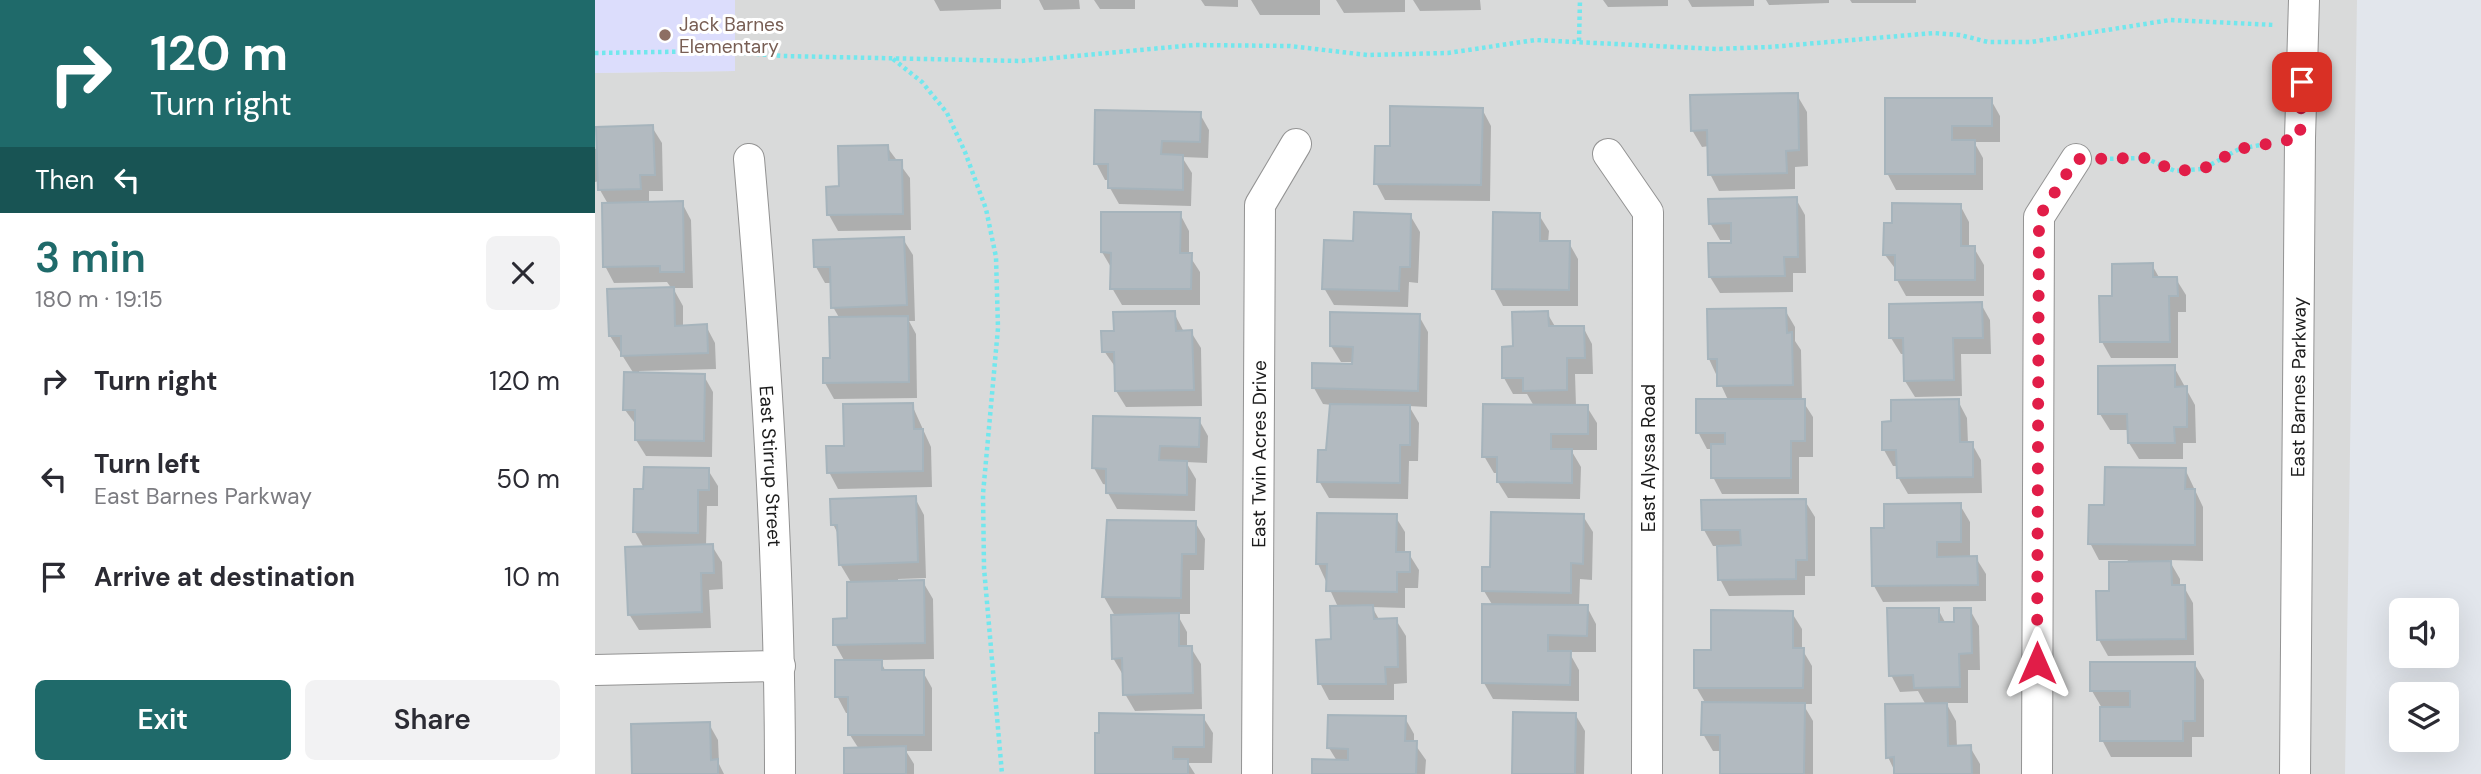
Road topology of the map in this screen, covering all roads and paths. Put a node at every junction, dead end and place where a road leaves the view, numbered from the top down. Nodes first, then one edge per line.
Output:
1 (1580, 0) edge
2 (2304, 13) edge
3 (1579, 41) junction
4 (595, 53) edge
5 (892, 58) junction
6 (2300, 138) junction
7 (1296, 144) dead end
8 (1608, 155) dead end
9 (749, 159) dead end
10 (2076, 159) joint
11 (780, 666) junction
12 (595, 670) edge
13 (780, 774) edge
14 (1002, 774) edge
15 (1257, 774) edge
16 (1647, 774) edge
17 (2036, 774) edge
18 (2295, 774) edge

1 - 3 path
2 - 3 path
2 - 6 street, East Barnes Parkway
3 - 5 path
4 - 5 path
5 - 14 path
6 - 10 path
6 - 18 street, East Barnes Parkway
7 - 15 street, East Twin Acres Drive
8 - 16 street, East Alyssa Road
9 - 11 street, East Stirrup Street
10 - 17 street
11 - 12 street
11 - 13 street, East Stirrup Street

